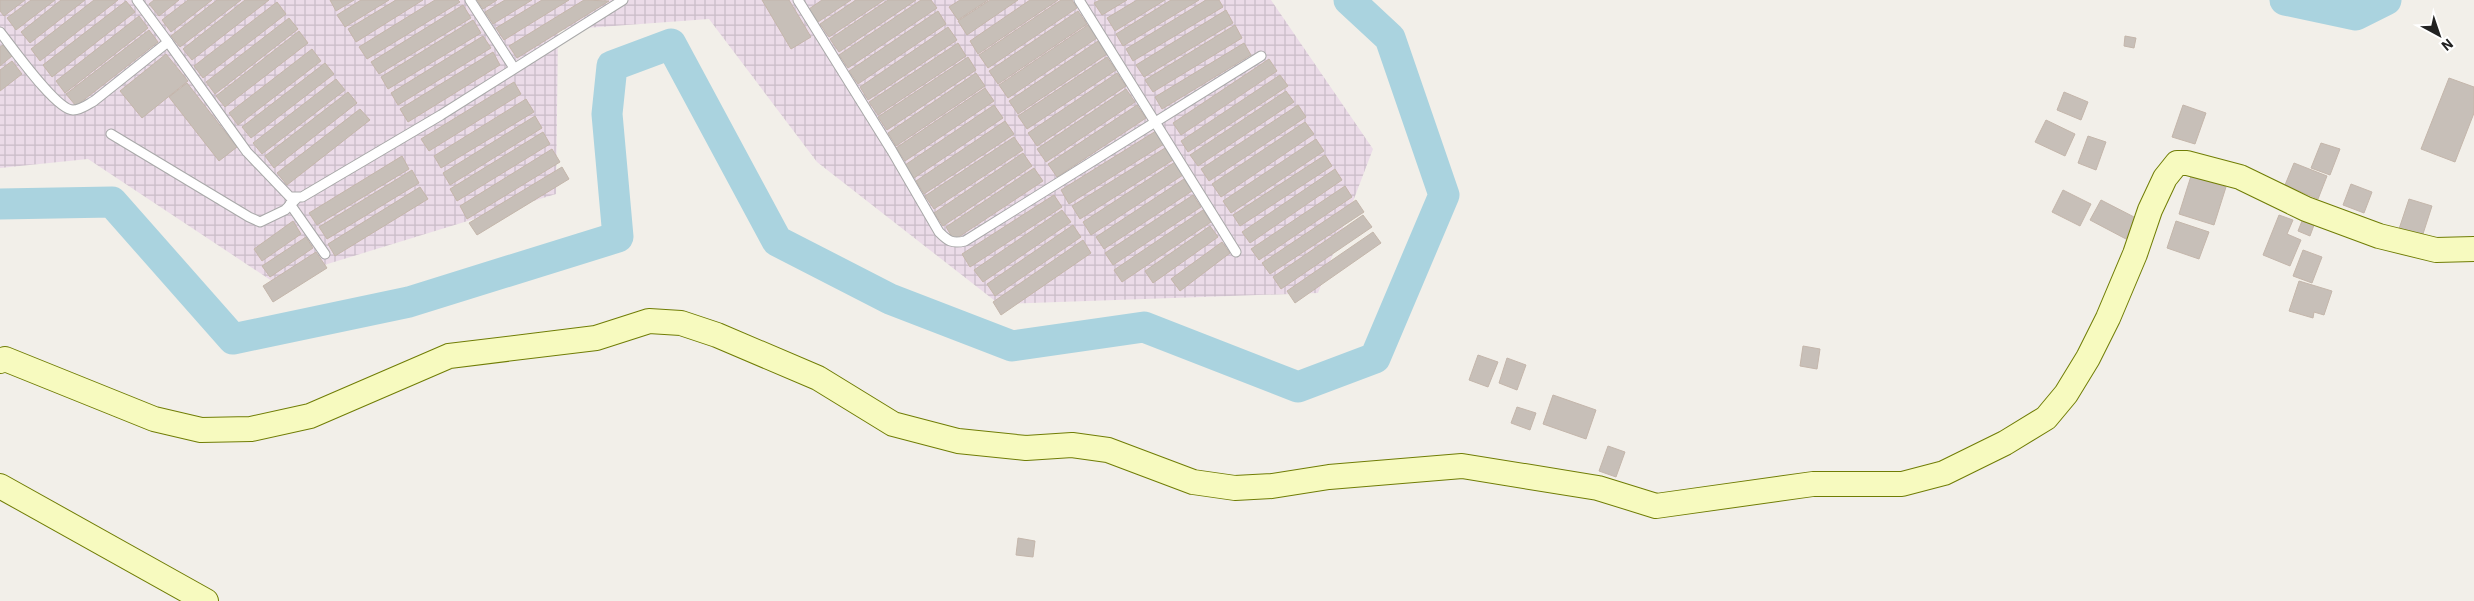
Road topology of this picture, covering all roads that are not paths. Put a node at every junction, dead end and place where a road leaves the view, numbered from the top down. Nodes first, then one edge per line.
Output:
1 (137, 0) edge
2 (470, 0) edge
3 (623, 0) edge
4 (798, 0) edge
5 (1079, 0) edge
6 (0, 32) edge
7 (168, 42) junction
8 (1261, 56) dead end
9 (514, 68) junction
10 (1157, 122) junction
11 (110, 134) dead end
12 (293, 201) junction
13 (2474, 249) edge
14 (1236, 252) dead end
15 (325, 254) dead end
16 (0, 361) edge
17 (0, 486) edge
18 (206, 601) edge

1 - 7 lane
2 - 9 lane
3 - 9 lane
4 - 10 lane
5 - 10 lane
6 - 7 lane
7 - 12 lane
8 - 10 lane
9 - 12 lane
10 - 14 lane
11 - 12 lane
12 - 15 lane
13 - 16 street
17 - 18 street

